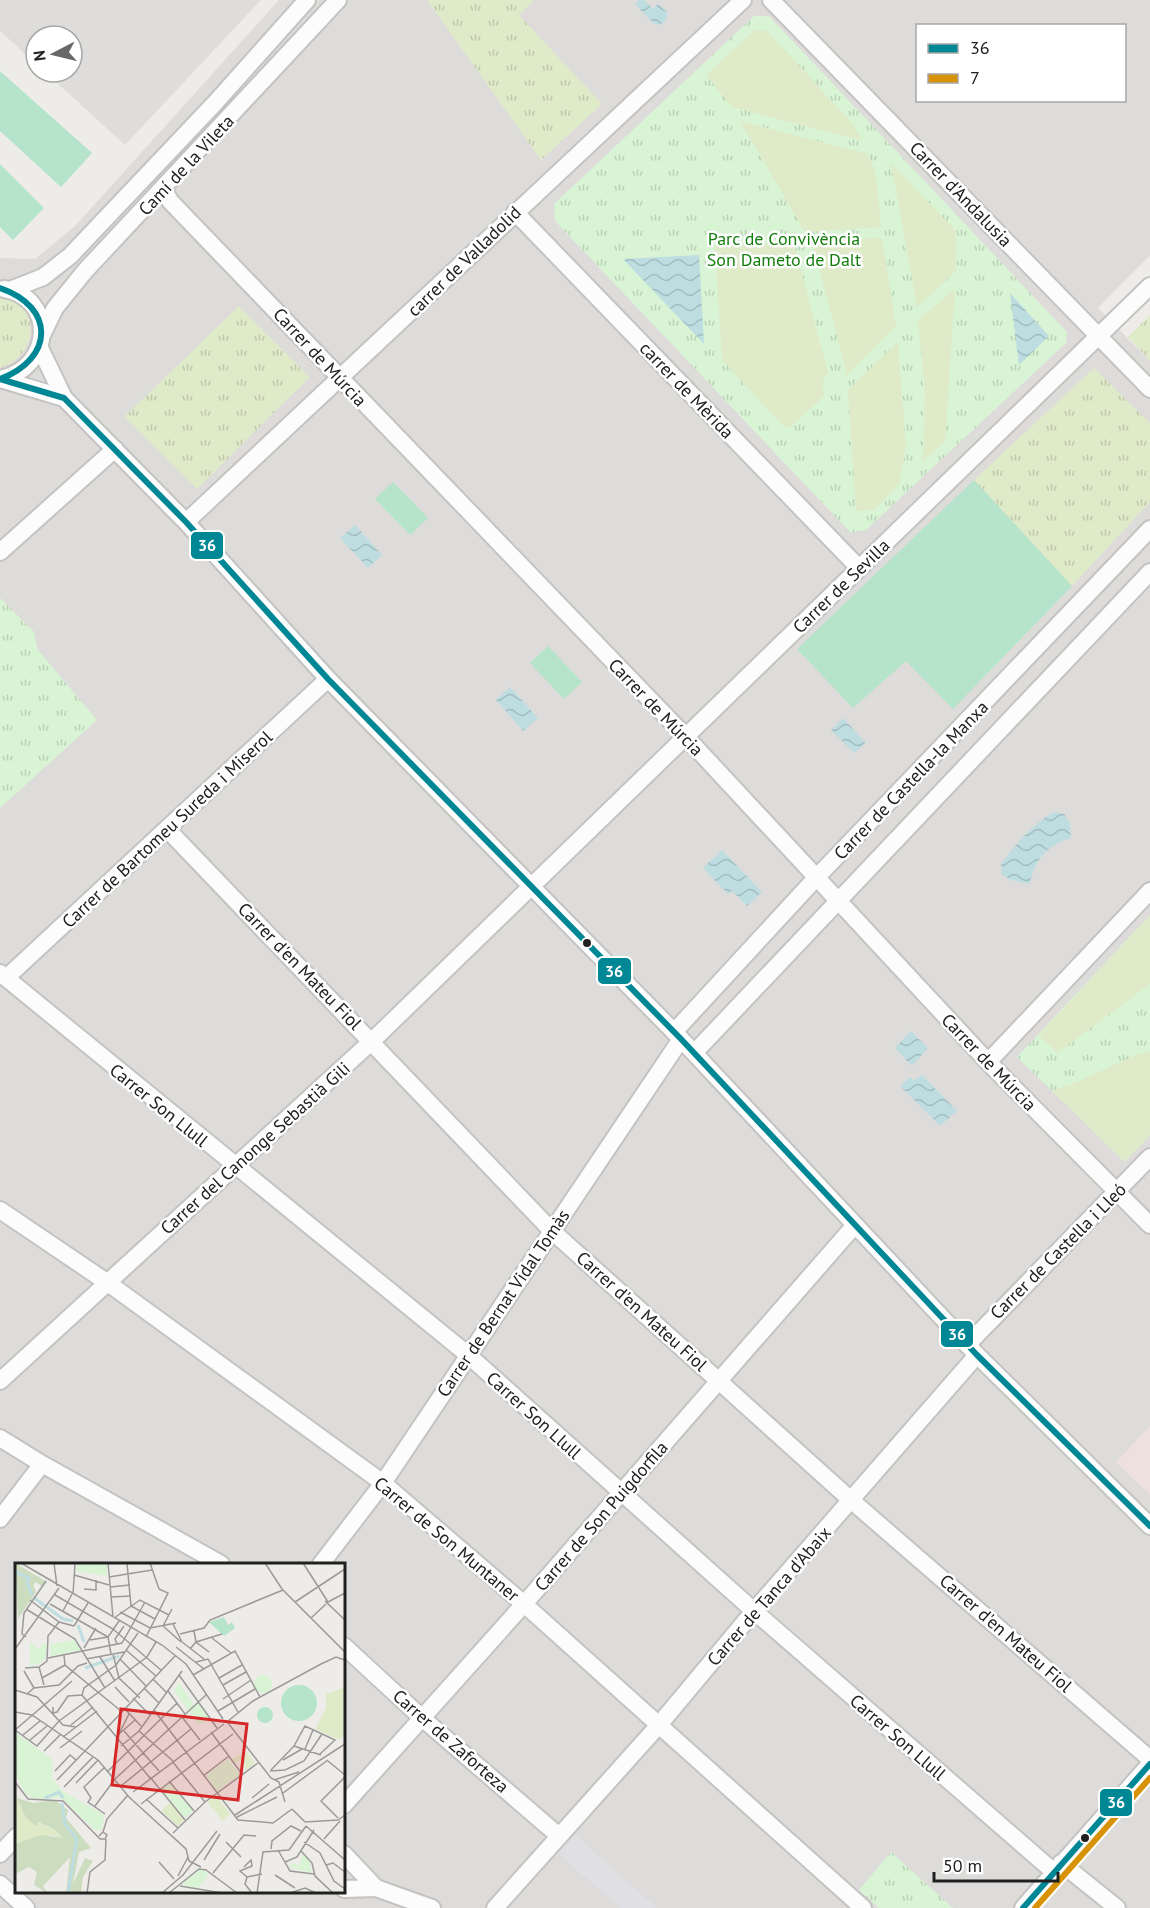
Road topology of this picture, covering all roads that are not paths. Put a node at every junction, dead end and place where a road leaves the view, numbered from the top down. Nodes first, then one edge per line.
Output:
1 (307, 0) edge
2 (338, 0) edge
3 (743, 0) edge
4 (771, 0) edge
5 (164, 190) junction
6 (515, 212) junction
7 (1150, 286) edge
8 (5, 289) edge
9 (1099, 334) junction
10 (41, 341) junction
11 (0, 379) edge
12 (339, 379) junction
13 (1150, 389) edge
14 (64, 398) junction
15 (115, 448) junction
16 (186, 522) junction
17 (1150, 530) edge
18 (0, 552) edge
19 (860, 568) junction
20 (1150, 572) edge
21 (328, 679) junction
22 (686, 737) junction
23 (167, 829) junction
24 (816, 878) junction
25 (533, 887) junction
26 (1150, 891) edge
27 (838, 902) junction
28 (3, 976) edge
29 (678, 1036) junction
30 (372, 1041) junction
31 (694, 1053) junction
32 (988, 1062) junction
33 (1150, 1157) edge
34 (235, 1167) junction
35 (1117, 1191) junction
36 (0, 1210) edge
37 (1150, 1224) edge
38 (855, 1225) junction
39 (551, 1230) junction
40 (108, 1283) junction
41 (972, 1350) junction
42 (467, 1354) junction
43 (0, 1381) edge
44 (719, 1382) junction
45 (0, 1438) edge
46 (42, 1464) junction
47 (383, 1483) junction
48 (620, 1492) junction
49 (852, 1501) junction
50 (0, 1519) edge
51 (1150, 1526) edge
52 (219, 1563) edge
53 (322, 1563) edge
54 (524, 1604) junction
55 (754, 1611) junction
56 (345, 1647) edge
57 (422, 1718) junction
58 (658, 1726) junction
59 (1150, 1758) edge
60 (1150, 1764) edge
61 (345, 1804) edge
62 (560, 1836) junction
63 (15, 1838) edge
64 (0, 1854) edge
65 (345, 1855) edge
66 (1057, 1868) junction
67 (0, 1884) edge
68 (376, 1888) junction
69 (345, 1889) edge
70 (27, 1908) edge
71 (432, 1908) edge
72 (495, 1908) edge
73 (863, 1908) edge
74 (1023, 1908) edge
75 (1117, 1908) edge

1 - 8 street, Camí de la Vileta
2 - 5 street, Camí de la Vileta
3 - 6 street, carrer de Valladolid
4 - 9 street, Carrer d'Andalusia
5 - 10 street, Camí de la Vileta
5 - 12 street, Carrer de Múrcia
6 - 12 street, carrer de Valladolid
6 - 19 street, carrer de Mèrida
7 - 9 street, Carrer de Sevilla
8 - 10 street
9 - 13 street, Carrer d'Andalusia
9 - 19 street, Carrer de Sevilla
10 - 11 street, Camí de la Vileta
10 - 14 street
11 - 14 street
12 - 16 street, carrer de Valladolid
12 - 22 street, Carrer de Múrcia
14 - 15 street
15 - 16 street
15 - 18 street
16 - 21 street
17 - 24 street, Carrer de Castella-la Manxa
19 - 22 street, Carrer de Sevilla
20 - 27 street, Carrer de Castella-la Manxa
21 - 23 street, Carrer de Bartomeu Sureda i Miserol
21 - 25 street
22 - 24 street, Carrer de Múrcia
22 - 25 street, Carrer de Sevilla
23 - 28 street, Carrer de Bartomeu Sureda i Miserol
23 - 30 street, Carrer d'en Mateu Fiol
24 - 27 street, Carrer de Múrcia
24 - 29 street, Carrer de Castella-la Manxa
25 - 29 street
25 - 30 street, Carrer del Canonge Sebastià Gili
26 - 32 street
27 - 31 street, Carrer de Castella-la Manxa
27 - 32 street, Carrer de Múrcia
28 - 34 street, Carrer Son Llull
29 - 31 street
29 - 39 street, Carrer de Bernat Vidal Tomàs
30 - 34 street, Carrer del Canonge Sebastià Gili
30 - 39 street, Carrer d'en Mateu Fiol
31 - 38 street
32 - 35 street, Carrer de Múrcia
33 - 35 street, Carrer de Castella i Lleó
34 - 40 street, Carrer del Canonge Sebastià Gili
34 - 42 street, Carrer Son Llull
35 - 37 street, Carrer de Múrcia
35 - 41 street, Carrer de Castella i Lleó
36 - 40 street, Carrer de Son Muntaner
38 - 41 street
38 - 44 street, Carrer de Son Puigdorfila
39 - 42 street, Carrer de Bernat Vidal Tomàs
39 - 44 street, Carrer d'en Mateu Fiol
40 - 43 street, Carrer del Canonge Sebastià Gili
40 - 47 street, Carrer de Son Muntaner
41 - 49 street, Carrer de Tanca d'Abaix
41 - 51 street
42 - 47 street, Carrer de Bernat Vidal Tomàs
42 - 48 street, Carrer Son Llull
44 - 48 street, Carrer de Son Puigdorfila
44 - 49 street, Carrer d'en Mateu Fiol
45 - 46 street
46 - 50 street
46 - 52 street
47 - 53 street, Carrer de Bernat Vidal Tomàs
47 - 54 street, Carrer de Son Muntaner
48 - 54 street, Carrer de Son Puigdorfila
48 - 55 street, Carrer Son Llull
49 - 55 street, Carrer de Tanca d'Abaix
49 - 59 street, Carrer d'en Mateu Fiol
54 - 57 street, Carrer de Son Puigdorfila
54 - 58 street, Carrer de Son Muntaner
55 - 58 street, Carrer de Tanca d'Abaix
55 - 66 street, Carrer Son Llull
56 - 57 street, Carrer de Zaforteza
57 - 61 street, Carrer de Son Puigdorfila
57 - 62 street, Carrer de Zaforteza
58 - 62 street, Carrer de Tanca d'Abaix
58 - 73 street, Carrer de Son Muntaner
60 - 66 street
62 - 72 street, Carrer de Tanca d'Abaix
63 - 64 street
65 - 68 street
66 - 74 street
66 - 75 street, Carrer Son Llull
67 - 70 street
68 - 69 street
68 - 71 street

